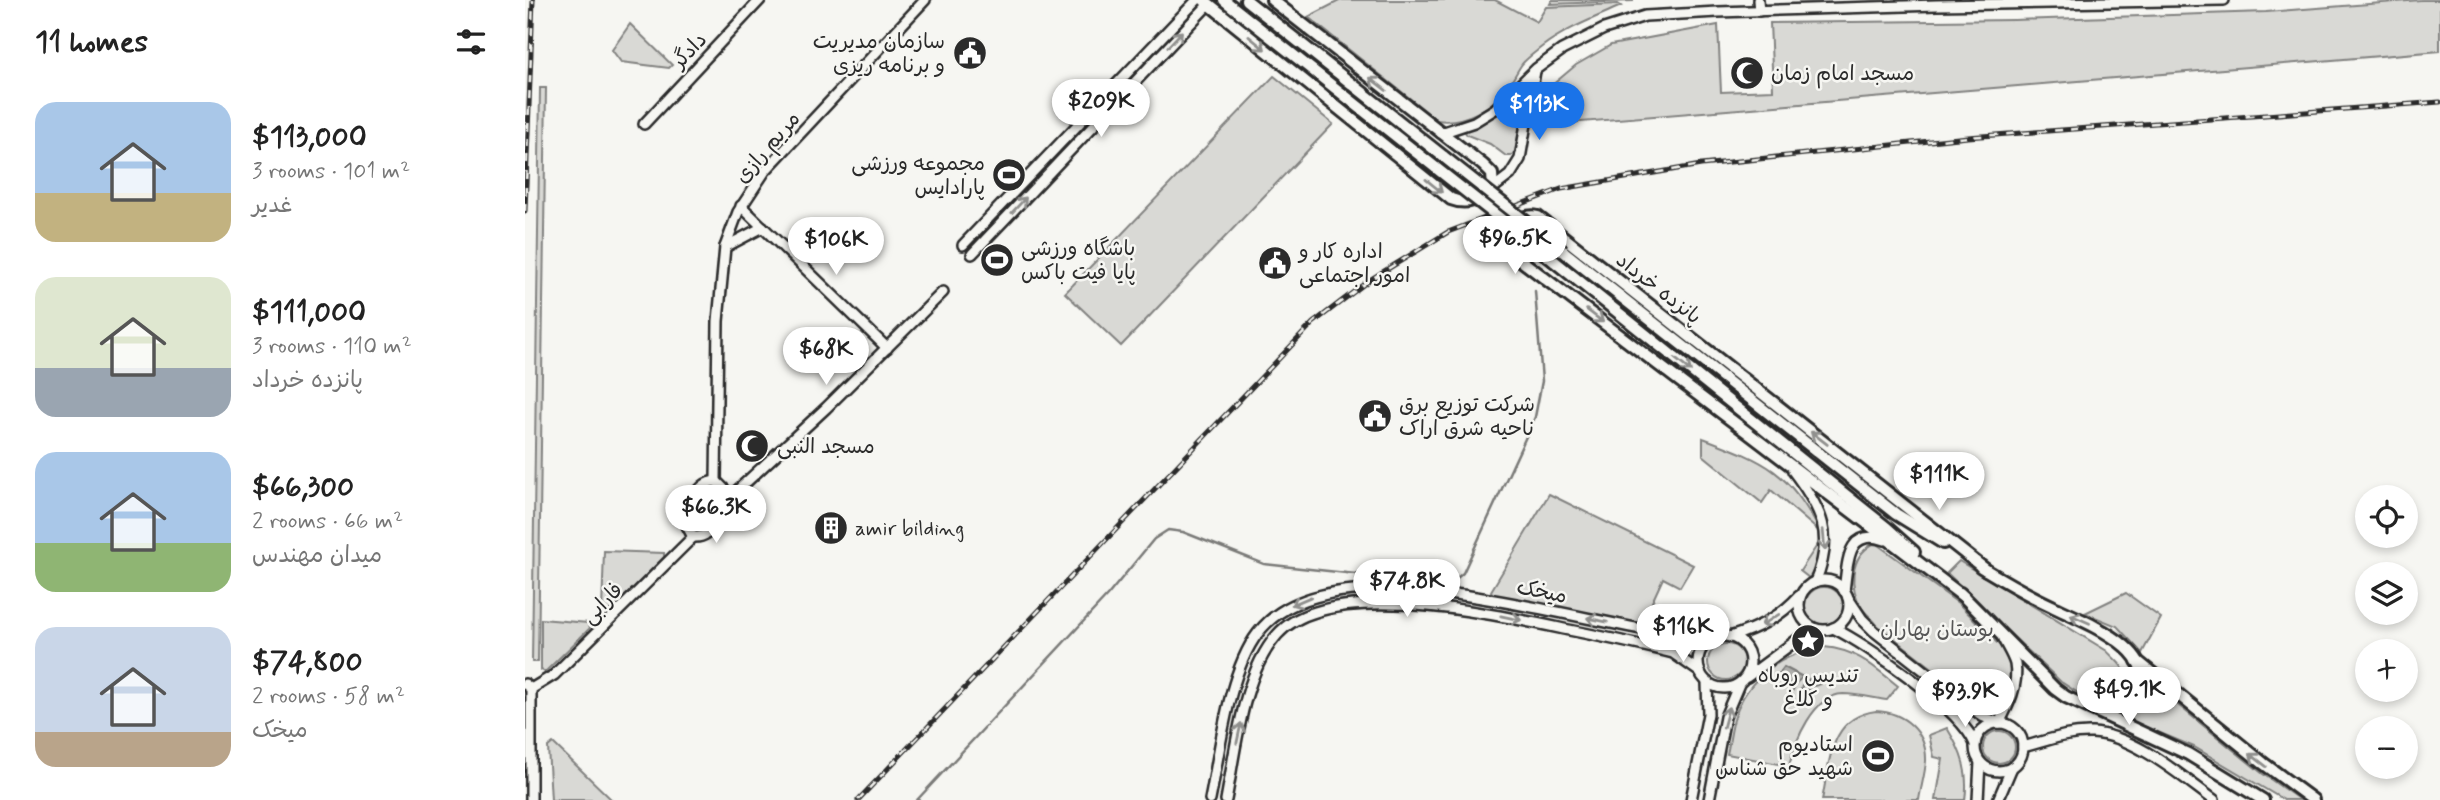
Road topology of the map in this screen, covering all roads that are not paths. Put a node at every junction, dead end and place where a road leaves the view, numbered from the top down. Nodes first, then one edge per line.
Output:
1 (760, 0) edge
2 (925, 0) edge
3 (1197, 0) edge
4 (1223, 0) edge
5 (1246, 0) edge
6 (1272, 0) edge
7 (1716, 0) edge
8 (1758, 0) edge
9 (2224, 0) edge
10 (2102, 1) edge
11 (1207, 2) edge
12 (1937, 3) edge
13 (1759, 11) junction
14 (1718, 12) junction
15 (1536, 69) junction
16 (644, 124) dead end
17 (1441, 133) junction
18 (1493, 188) junction
19 (741, 206) junction
20 (763, 227) junction
21 (963, 245) dead end
22 (725, 247) junction
23 (972, 254) dead end
24 (943, 292) dead end
25 (887, 348) junction
26 (1784, 458) junction
27 (716, 481) junction
28 (727, 500) junction
29 (693, 537) junction
30 (1889, 541) junction
31 (1986, 570) junction
32 (1815, 582) junction
33 (1803, 592) junction
34 (1846, 594) junction
35 (1964, 597) junction
36 (1833, 628) junction
37 (1821, 630) junction
38 (2001, 634) junction
39 (1730, 637) junction
40 (1713, 639) junction
41 (2134, 658) junction
42 (1700, 672) junction
43 (1743, 681) junction
44 (1707, 682) junction
45 (528, 686) edge
46 (2098, 711) junction
47 (1999, 723) junction
48 (1975, 744) junction
49 (2023, 747) junction
50 (1980, 762) junction
51 (2013, 767) junction
52 (531, 800) edge
53 (1210, 800) edge
54 (1226, 800) edge
55 (1691, 800) edge
56 (1709, 800) edge
57 (1978, 800) edge
58 (1998, 800) edge
59 (2214, 800) edge
60 (2263, 800) edge
61 (2313, 800) edge

1 - 16 street, دادگر
2 - 19 street, مریم رازی
3 - 21 street
4 -> 35 main road, پانزده خرداد, bridge
5 - 31 main road, پانزده خرداد, bridge
17 -> 6 main road
7 - 14 street
8 - 13 street
9 - 10 street
10 - 12 street
11 -> 18 main road
23 -> 11 street
12 - 13 street
13 - 14 street
14 - 15 street
15 - 17 street
15 - 18 street
17 - 18 main road
19 - 20 street
19 - 22 street, مریم رازی
20 - 22 street
20 - 25 street
22 - 27 street, مریم رازی
24 - 25 street
25 - 28 street
26 - 30 main road, پانزده خرداد
31 -> 26 main road, پانزده خرداد
26 -> 32 street
27 - 28 street
27 - 29 street
28 - 29 street, فارابی
29 - 45 street, فارابی
30 - 34 street
30 - 35 main road, پانزده خرداد
41 -> 31 main road, پانزده خرداد
32 - 33 street
32 - 34 street
33 - 37 street
33 -> 39 street
34 - 36 street
34 - 47 street
35 - 38 main road, پانزده خرداد
36 - 37 street
36 - 48 street
37 - 43 street
38 - 46 main road, پانزده خرداد
38 - 47 street
39 - 40 street
39 - 43 street
40 - 42 street
40 -> 53 street, میخک
41 - 46 main road
61 -> 41 main road, پانزده خرداد
42 - 44 street
54 -> 42 street, میخک
43 - 44 street
56 -> 43 street
44 - 55 street
45 - 52 street
46 - 60 main road, پانزده خرداد
47 - 48 street
47 - 49 street
48 - 50 street
49 - 51 street
49 - 59 street
50 - 51 street
50 - 57 street
51 - 58 street

